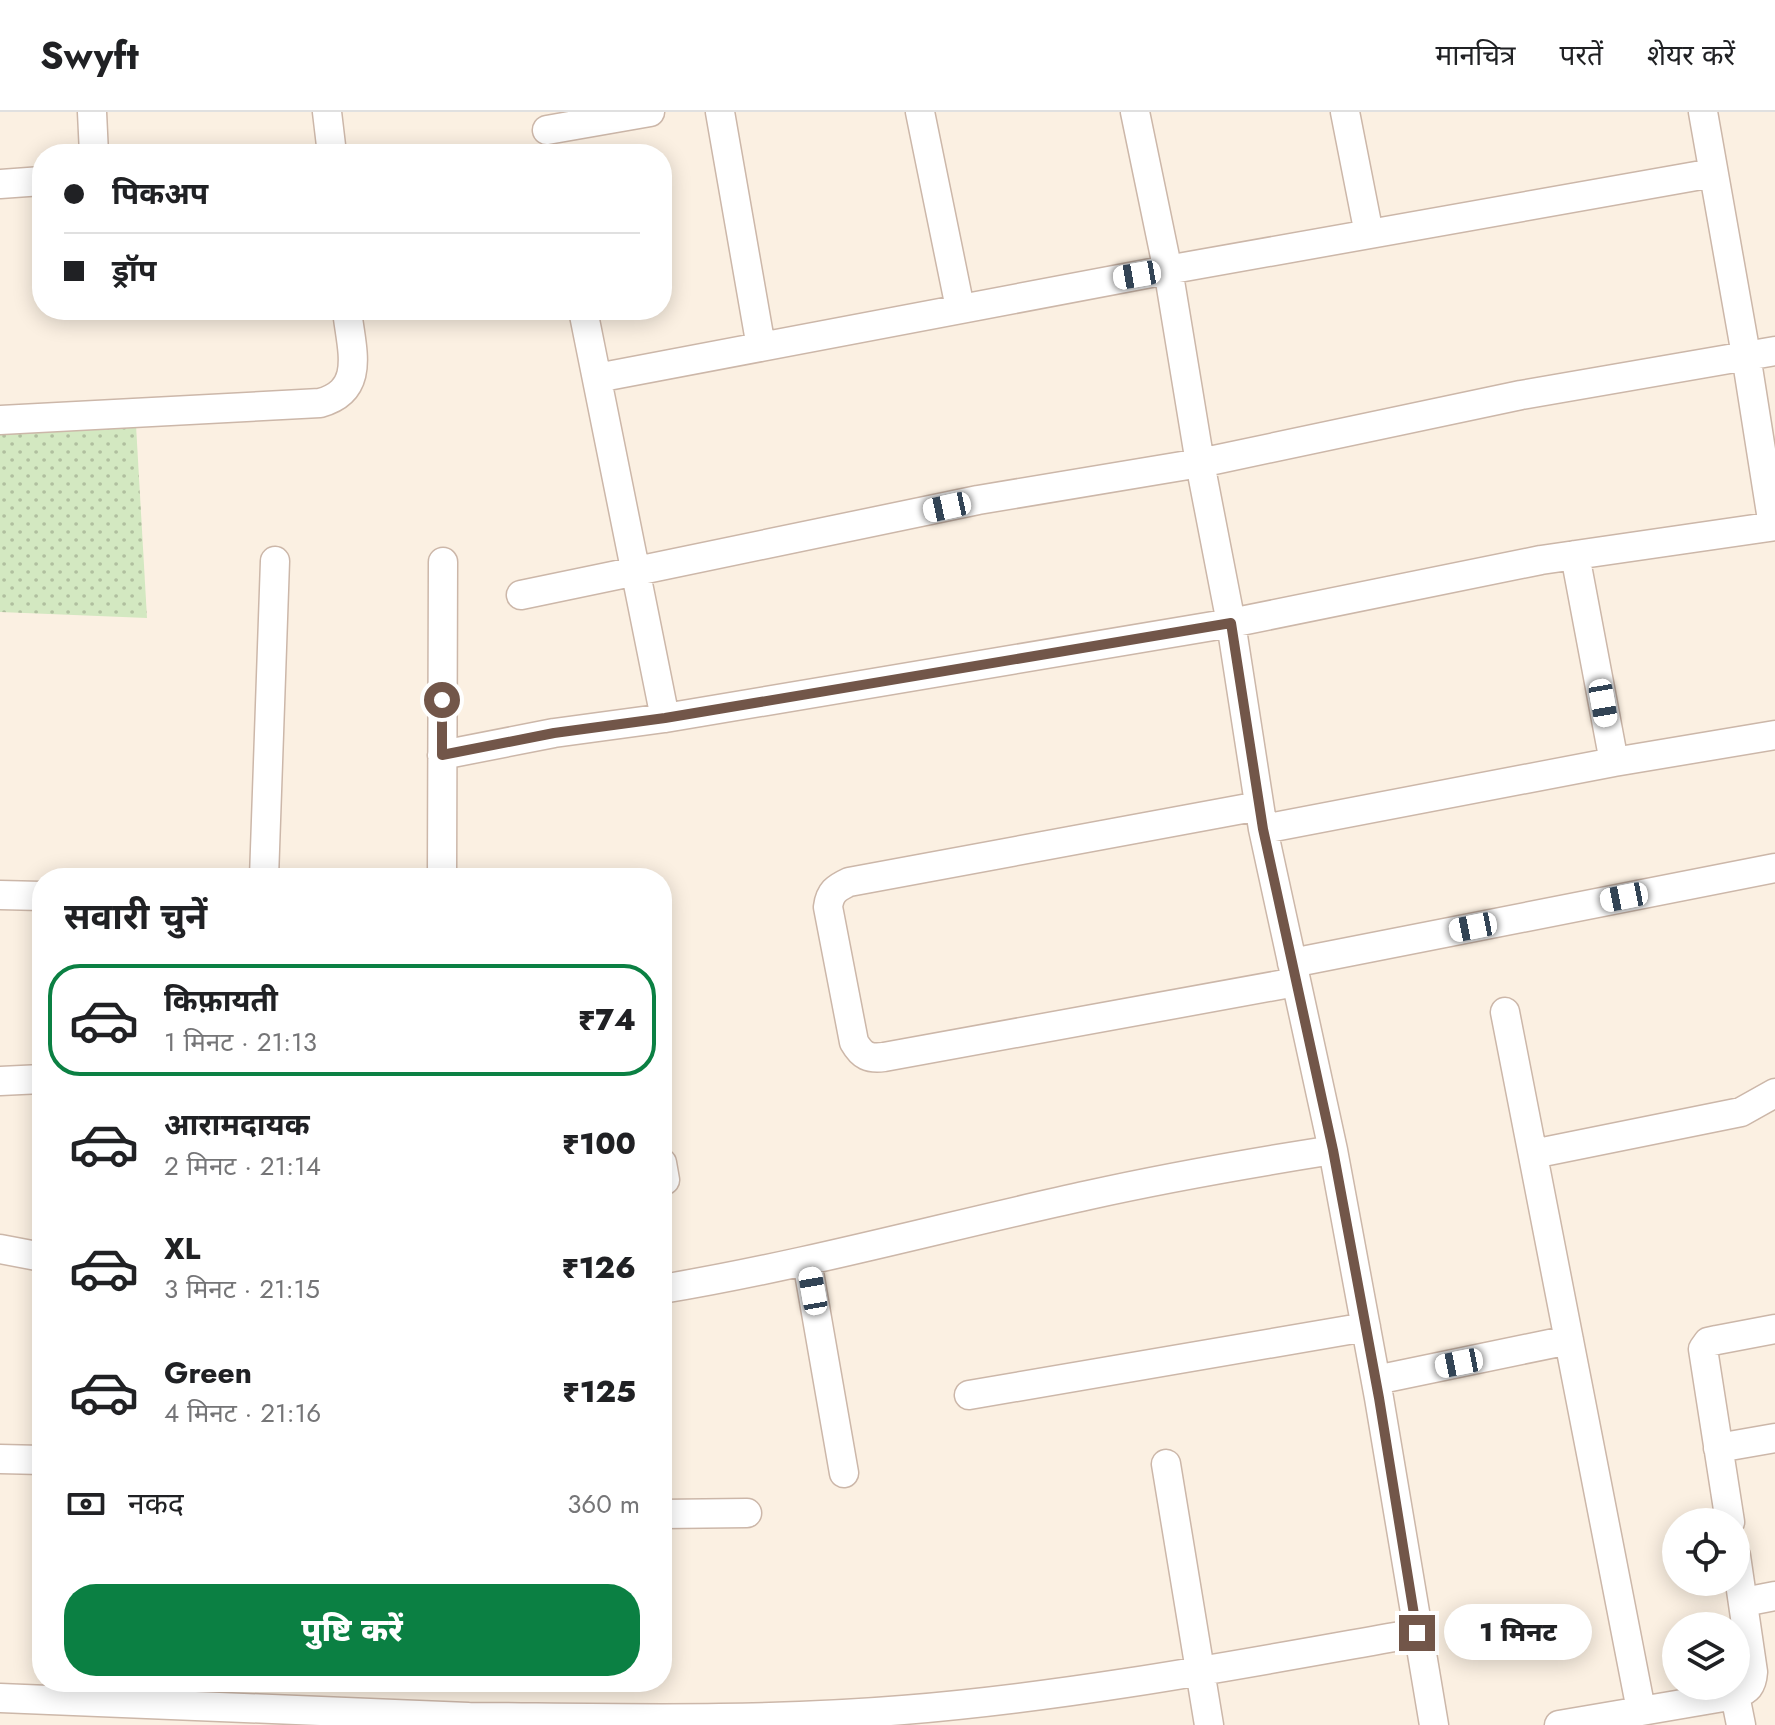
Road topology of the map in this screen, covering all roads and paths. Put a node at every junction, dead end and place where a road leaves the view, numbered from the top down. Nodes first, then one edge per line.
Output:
1 (92, 112) edge
2 (327, 112) edge
3 (650, 112) edge
4 (720, 112) edge
5 (920, 112) edge
6 (1135, 112) edge
7 (1345, 112) edge
8 (1703, 112) edge
9 (548, 132) edge
10 (94, 144) edge
11 (331, 144) edge
12 (1713, 173) junction
13 (32, 182) edge
14 (0, 184) edge
15 (1369, 234) junction
16 (1167, 270) junction
17 (960, 308) junction
18 (348, 320) edge
19 (585, 320) edge
20 (761, 347) junction
21 (1775, 351) edge
22 (1746, 355) junction
23 (597, 378) junction
24 (0, 420) edge
25 (1200, 463) junction
26 (1774, 526) edge
27 (1575, 555) junction
28 (275, 561) dead end
29 (443, 562) dead end
30 (635, 571) junction
31 (521, 595) dead end
32 (1231, 623) junction
33 (665, 718) junction
34 (1775, 735) edge
35 (442, 755) junction
36 (1614, 762) junction
37 (1261, 818) junction
38 (264, 868) edge
39 (442, 868) edge
40 (1775, 868) edge
41 (0, 895) edge
42 (32, 896) edge
43 (1294, 973) junction
44 (1505, 1012) dead end
45 (32, 1079) edge
46 (0, 1081) edge
47 (1775, 1093) edge
48 (1333, 1150) junction
49 (1533, 1154) junction
50 (0, 1249) edge
51 (32, 1255) edge
52 (807, 1261) junction
53 (672, 1287) edge
54 (1366, 1327) junction
55 (1775, 1329) edge
56 (1569, 1340) junction
57 (1376, 1380) junction
58 (969, 1395) dead end
59 (1775, 1438) edge
60 (1718, 1448) junction
61 (0, 1459) edge
62 (32, 1460) edge
63 (1166, 1464) dead end
64 (844, 1473) dead end
65 (1728, 1508) edge
66 (747, 1513) dead end
67 (672, 1514) edge
68 (1743, 1596) edge
69 (1775, 1596) edge
70 (1744, 1602) junction
71 (1745, 1612) edge
72 (1417, 1633) junction
73 (1750, 1663) edge
74 (1200, 1671) junction
75 (1750, 1686) edge
76 (0, 1698) edge
77 (1704, 1700) edge
78 (1736, 1700) edge
79 (1641, 1710) junction
80 (468, 1721) edge
81 (1209, 1725) edge
82 (1434, 1725) edge
83 (1559, 1725) edge
84 (1741, 1725) edge

1 - 10 street
2 - 11 street
3 - 9 street
4 - 20 street
5 - 17 street
6 - 16 street
7 - 15 street
8 - 12 street
12 - 15 street
12 - 22 street
13 - 14 street
15 - 16 street
16 - 17 street
16 - 25 street
17 - 20 street
18 - 24 street
19 - 23 street
20 - 23 street
21 - 22 street
22 - 25 street
22 - 26 street
23 - 30 street
25 - 30 street
25 - 32 street
26 - 27 street
27 - 32 street
27 - 36 street
28 - 38 street
29 - 35 street
30 - 31 street
30 - 33 street
32 - 33 street
32 - 37 street
33 - 35 street
34 - 36 street
35 - 39 street
36 - 37 street
37 - 43 street
37 - 43 street
40 - 43 street
41 - 42 street
43 - 48 street
44 - 49 street
45 - 46 street
47 - 49 street
48 - 52 street
48 - 54 street
49 - 56 street
50 - 51 street
52 - 53 street
52 - 64 street
54 - 57 street
54 - 58 street
55 - 60 street
56 - 57 street
56 - 79 street
57 - 72 street
59 - 60 street
60 - 65 street
61 - 62 street
63 - 74 street
66 - 67 street
68 - 70 street
69 - 70 street
70 - 71 street
72 - 74 street
72 - 82 street
73 - 75 street
74 - 80 street
74 - 81 street
76 - 80 street
77 - 79 street
78 - 84 street
79 - 83 street

